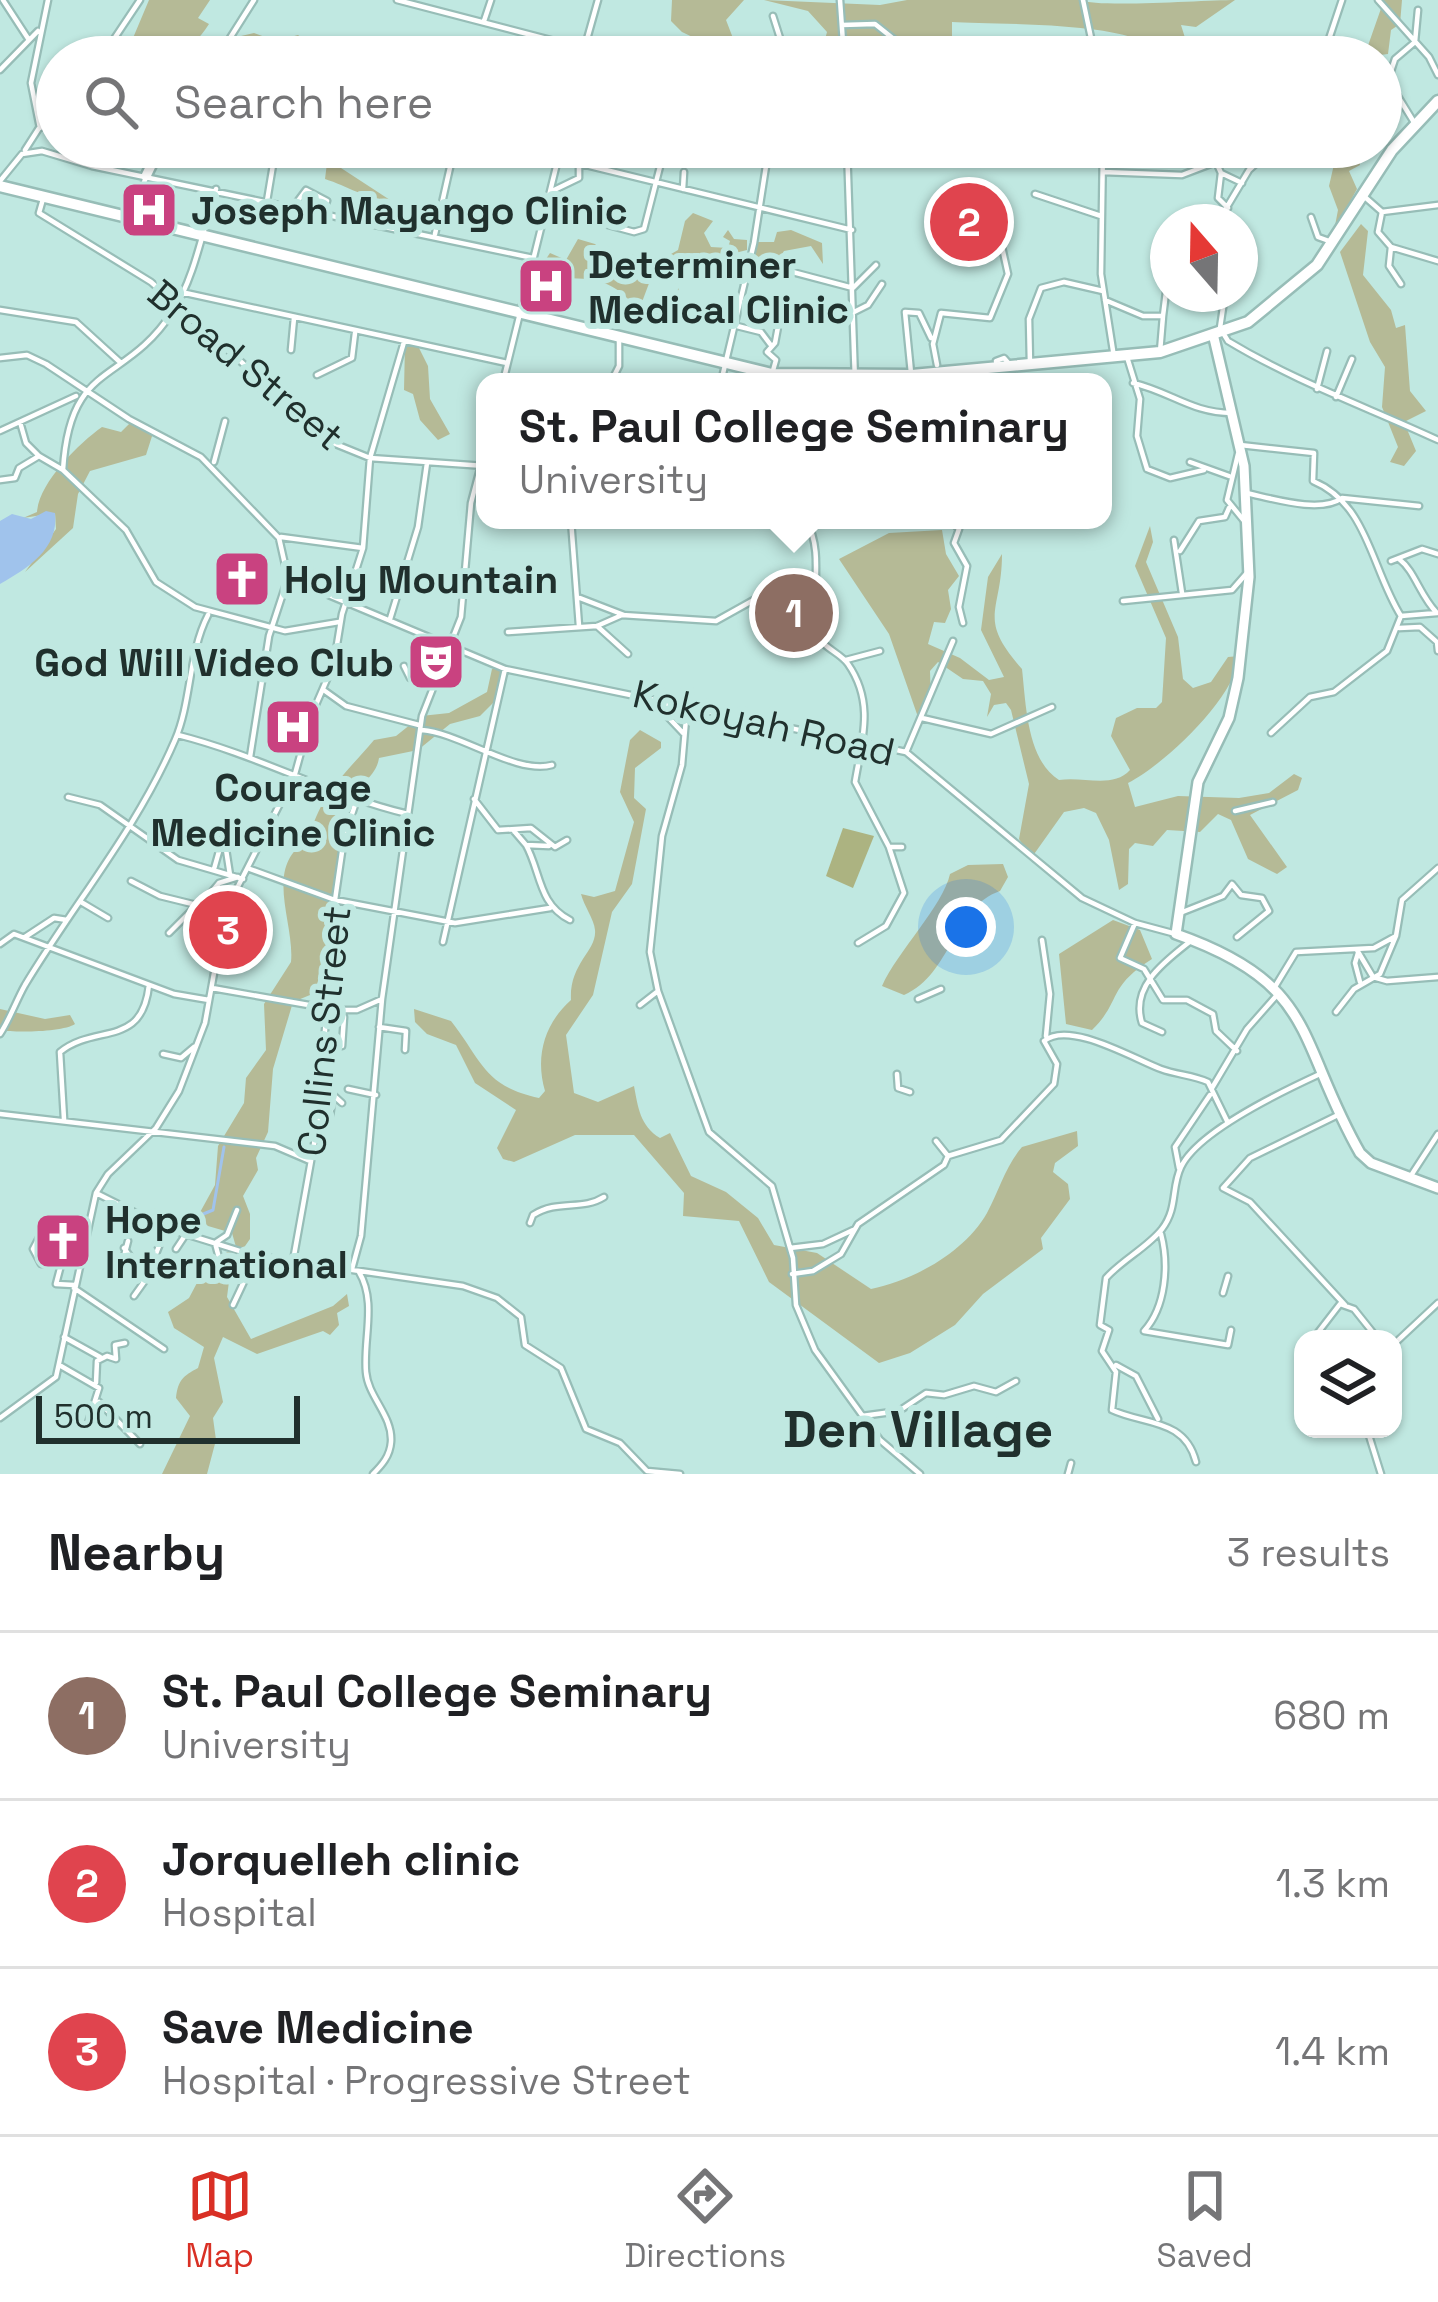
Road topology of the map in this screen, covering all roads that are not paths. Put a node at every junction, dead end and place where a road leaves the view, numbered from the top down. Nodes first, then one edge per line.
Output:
1 (3, 0) edge
2 (140, 0) edge
3 (254, 0) edge
4 (397, 0) edge
5 (491, 0) edge
6 (598, 0) edge
7 (840, 0) edge
8 (1083, 0) edge
9 (1342, 0) edge
10 (1378, 0) edge
11 (45, 2) edge
12 (1418, 10) dead end
13 (773, 16) dead end
14 (484, 21) junction
15 (842, 25) junction
16 (40, 28) junction
17 (39, 36) edge
18 (116, 36) edge
19 (231, 36) edge
20 (542, 36) edge
21 (588, 36) edge
22 (779, 36) edge
23 (843, 36) edge
24 (891, 36) edge
25 (1091, 36) edge
26 (1330, 36) edge
27 (28, 40) junction
28 (1415, 42) junction
29 (36, 52) edge
30 (1402, 53) edge
31 (0, 70) edge
32 (1438, 75) edge
33 (1438, 100) edge
34 (1402, 103) edge
35 (36, 108) edge
36 (1415, 124) junction
37 (36, 134) edge
38 (1402, 141) edge
39 (36, 152) edge
40 (22, 154) junction
41 (113, 168) edge
42 (150, 168) edge
43 (272, 168) edge
44 (450, 168) edge
45 (556, 168) edge
46 (579, 168) edge
47 (595, 168) edge
48 (660, 168) edge
49 (765, 168) edge
50 (848, 168) edge
51 (1102, 168) edge
52 (1201, 168) edge
53 (1219, 168) edge
54 (1255, 168) edge
55 (1382, 168) edge
56 (684, 172) dead end
57 (1102, 172) junction
58 (1221, 173) junction
59 (146, 176) junction
60 (656, 183) junction
61 (1242, 183) junction
62 (0, 184) edge
63 (683, 188) junction
64 (216, 189) junction
65 (550, 192) junction
66 (1035, 194) dead end
67 (1362, 194) junction
68 (43, 199) junction
69 (267, 201) junction
70 (1224, 204) edge
71 (1230, 204) edge
72 (1438, 205) edge
73 (294, 206) junction
74 (599, 206) dead end
75 (758, 206) junction
76 (545, 208) junction
77 (1382, 212) junction
78 (322, 213) junction
79 (1101, 216) junction
80 (1311, 217) dead end
81 (578, 218) junction
82 (134, 220) junction
83 (944, 229) dead end
84 (852, 230) junction
85 (435, 233) junction
86 (201, 236) junction
87 (1334, 244) junction
88 (1390, 247) junction
89 (751, 257) junction
90 (533, 258) junction
91 (1438, 261) edge
92 (875, 266) dead end
93 (882, 284) dead end
94 (1401, 284) dead end
95 (854, 288) junction
96 (1103, 290) junction
97 (181, 292) junction
98 (783, 300) dead end
99 (1105, 300) junction
100 (177, 304) junction
101 (0, 310) edge
102 (854, 312) junction
103 (1163, 312) edge
104 (1222, 312) edge
105 (518, 315) junction
106 (739, 315) junction
107 (1162, 316) junction
108 (294, 318) junction
109 (355, 333) junction
110 (1218, 336) junction
111 (619, 338) junction
112 (404, 341) junction
113 (933, 344) junction
114 (771, 346) junction
115 (291, 350) dead end
116 (1328, 351) dead end
117 (1160, 352) junction
118 (1120, 357) junction
119 (0, 358) edge
120 (1352, 359) dead end
121 (121, 363) junction
122 (507, 363) junction
123 (1030, 364) junction
124 (727, 365) junction
125 (937, 369) junction
126 (505, 373) edge
127 (616, 373) edge
128 (724, 373) edge
129 (767, 373) edge
130 (772, 373) edge
131 (855, 373) edge
132 (912, 373) edge
133 (923, 373) edge
134 (947, 373) edge
135 (317, 375) dead end
136 (1133, 383) junction
137 (1317, 389) junction
138 (84, 392) junction
139 (1336, 397) junction
140 (1230, 413) junction
141 (225, 421) dead end
142 (20, 422) junction
143 (0, 431) edge
144 (1438, 440) edge
145 (1240, 445) junction
146 (39, 456) junction
147 (370, 458) junction
148 (1190, 462) dead end
149 (428, 463) junction
150 (214, 465) junction
151 (476, 465) edge
152 (63, 470) junction
153 (1204, 470) junction
154 (1228, 476) junction
155 (0, 480) edge
156 (476, 487) edge
157 (1246, 494) junction
158 (1342, 498) junction
159 (1419, 506) dead end
160 (1229, 508) junction
161 (1248, 528) junction
162 (572, 529) edge
163 (810, 529) edge
164 (959, 529) edge
165 (279, 538) junction
166 (1174, 540) dead end
167 (363, 548) junction
168 (1180, 551) junction
169 (1438, 554) edge
170 (1400, 559) junction
171 (1391, 561) dead end
172 (1249, 569) junction
173 (287, 578) junction
174 (1182, 593) junction
175 (578, 597) junction
176 (348, 600) junction
177 (812, 600) junction
178 (1123, 602) dead end
179 (208, 613) junction
180 (624, 615) junction
181 (1401, 616) junction
182 (390, 619) junction
183 (341, 622) junction
184 (963, 622) dead end
185 (272, 626) junction
186 (579, 626) junction
187 (597, 626) junction
188 (1399, 628) junction
189 (508, 632) dead end
190 (952, 641) dead end
191 (451, 645) junction
192 (880, 651) dead end
193 (1438, 651) edge
194 (628, 655) dead end
195 (845, 660) junction
196 (404, 666) dead end
197 (505, 669) junction
198 (432, 686) junction
199 (325, 691) junction
200 (668, 701) junction
201 (687, 707) junction
202 (1052, 707) dead end
203 (922, 718) junction
204 (421, 728) junction
205 (1271, 733) dead end
206 (683, 734) junction
207 (178, 735) junction
208 (861, 742) junction
209 (488, 752) junction
210 (906, 752) junction
211 (250, 757) junction
212 (552, 765) dead end
213 (295, 774) junction
214 (68, 796) dead end
215 (474, 799) junction
216 (356, 802) junction
217 (1274, 802) dead end
218 (1235, 811) dead end
219 (408, 814) junction
220 (132, 827) junction
221 (514, 831) junction
222 (567, 839) dead end
223 (526, 845) junction
224 (550, 846) junction
225 (890, 847) junction
226 (902, 847) dead end
227 (1438, 868) edge
228 (214, 869) junction
229 (250, 869) junction
230 (237, 877) junction
231 (131, 881) dead end
232 (236, 892) junction
233 (213, 897) junction
234 (335, 900) junction
235 (81, 902) junction
236 (199, 906) junction
237 (550, 908) junction
238 (225, 912) junction
239 (394, 914) junction
240 (1175, 914) junction
241 (108, 918) dead end
242 (70, 920) junction
243 (445, 920) junction
244 (570, 920) dead end
245 (1135, 923) junction
246 (0, 928) edge
247 (43, 928) junction
248 (169, 933) dead end
249 (10, 934) junction
250 (1176, 934) junction
251 (1396, 936) junction
252 (25, 937) junction
253 (1237, 937) dead end
254 (57, 938) junction
255 (1042, 940) dead end
256 (1192, 940) junction
257 (443, 943) dead end
258 (857, 943) dead end
259 (0, 944) edge
260 (50, 946) junction
261 (1358, 951) junction
262 (1150, 976) junction
263 (1372, 977) junction
264 (1438, 977) edge
265 (149, 985) junction
266 (1361, 985) junction
267 (212, 988) junction
268 (941, 989) dead end
269 (658, 991) junction
270 (1275, 992) junction
271 (382, 998) junction
272 (918, 999) dead end
273 (209, 1000) junction
274 (640, 1005) dead end
275 (329, 1007) junction
276 (1336, 1012) dead end
277 (344, 1017) dead end
278 (379, 1027) junction
279 (1162, 1031) dead end
280 (0, 1034) edge
281 (1046, 1036) junction
282 (196, 1046) junction
283 (326, 1047) junction
284 (405, 1050) dead end
285 (1237, 1051) junction
286 (163, 1054) dead end
287 (1325, 1072) junction
288 (898, 1074) dead end
289 (321, 1084) junction
290 (348, 1089) dead end
291 (304, 1092) dead end
292 (910, 1092) dead end
293 (1211, 1092) junction
294 (376, 1095) junction
295 (319, 1102) junction
296 (336, 1102) junction
297 (1341, 1113) junction
298 (0, 1114) edge
299 (64, 1119) junction
300 (319, 1120) junction
301 (1228, 1123) junction
302 (148, 1133) junction
303 (1438, 1134) edge
304 (936, 1141) dead end
305 (948, 1156) junction
306 (310, 1161) junction
307 (1180, 1172) junction
308 (1409, 1177) junction
309 (1438, 1188) edge
310 (97, 1193) junction
311 (604, 1197) dead end
312 (237, 1210) dead end
313 (530, 1223) dead end
314 (166, 1228) junction
315 (854, 1229) junction
316 (86, 1230) junction
317 (1160, 1232) junction
318 (186, 1234) junction
319 (214, 1243) junction
320 (790, 1248) junction
321 (176, 1249) dead end
322 (256, 1256) junction
323 (293, 1261) junction
324 (78, 1262) junction
325 (61, 1264) junction
326 (148, 1267) junction
327 (160, 1267) dead end
328 (135, 1268) junction
329 (222, 1269) dead end
330 (353, 1270) junction
331 (792, 1274) junction
332 (1228, 1276) dead end
333 (74, 1287) junction
334 (1223, 1294) dead end
335 (134, 1296) dead end
336 (1438, 1303) edge
337 (233, 1305) dead end
338 (1346, 1305) junction
339 (1231, 1330) dead end
340 (1320, 1330) edge
341 (1370, 1330) edge
342 (64, 1337) junction
343 (1402, 1337) edge
344 (125, 1342) dead end
345 (164, 1349) dead end
346 (100, 1357) junction
347 (1112, 1363) junction
348 (61, 1366) junction
349 (1016, 1381) dead end
350 (96, 1383) junction
351 (99, 1402) junction
352 (862, 1416) junction
353 (0, 1418) edge
354 (1158, 1419) junction
355 (87, 1426) dead end
356 (145, 1426) dead end
357 (129, 1427) junction
358 (1370, 1438) edge
359 (140, 1444) dead end
360 (1196, 1462) dead end
361 (1071, 1463) dead end
362 (373, 1474) edge
363 (680, 1474) edge
364 (920, 1474) edge
365 (1068, 1474) edge
366 (1381, 1474) edge

1 - 27 street
2 - 18 street
3 - 19 street
4 - 14 street
5 - 14 street
6 - 21 street
7 - 15 street
8 - 25 street
9 - 26 street
10 - 28 street
11 - 16 street
12 - 28 street
13 - 22 street
14 - 20 street
15 - 23 street
15 - 24 street
16 - 17 street
16 - 27 street
27 - 31 street
28 - 30 street
28 - 32 street
29 - 35 street
33 - 36 highway
34 - 36 street
36 - 38 highway
37 - 40 street
39 - 40 street
40 - 62 street
41 - 59 street
42 - 59 main road
43 - 69 street
44 - 85 street
45 - 65 street
46 - 65 street
47 - 60 street
48 - 60 street
49 - 75 street
50 - 84 street
51 - 57 street
52 - 57 street
53 - 58 street
54 - 61 street
55 - 67 highway
56 - 63 street
57 - 79 street
58 - 61 street
58 - 70 street
59 - 64 street
59 - 82 street
60 - 63 street
60 - 81 street
61 - 71 street
62 - 68 highway
63 - 75 street
64 - 69 street
64 - 86 street
65 - 76 street
66 - 79 street
67 - 77 street
67 - 87 highway
68 - 82 highway
68 - 100 street, Broad Street
69 - 73 street
72 - 77 street
73 - 78 street
73 - 78 street
74 - 81 street
75 - 84 street
75 - 89 street
76 - 81 street
76 - 90 street
77 - 88 street
78 - 85 street
79 - 96 street
80 - 87 street
82 - 86 highway
83 - 113 street
84 - 95 street
85 - 90 street
86 - 97 street
86 - 105 highway
87 - 110 highway
88 - 91 street
88 - 94 street
89 - 95 street
89 - 106 street
90 - 105 street
92 - 95 street
93 - 102 street
95 - 102 street
96 - 99 street
96 - 123 street
97 - 100 street
97 - 108 street
98 - 114 street
99 - 107 street
99 - 118 street
100 - 121 street
100 - 147 street, Broad Street
101 - 121 street
102 - 131 street
103 - 107 street
104 - 110 street
105 - 111 highway
105 - 122 street
106 - 114 street
106 - 124 street
107 - 117 street
108 - 109 street
108 - 115 street
109 - 112 street
109 - 135 street
110 - 117 highway
110 - 137 street
110 - 140 main road
111 - 124 highway
111 - 127 street
112 - 122 street
112 - 147 street
113 - 125 street
113 - 132 street
114 - 130 street
116 - 137 street
117 - 118 highway
118 - 123 highway
118 - 136 street
119 - 138 street
120 - 139 street
121 - 138 street
122 - 126 street
123 - 125 highway
124 - 128 street
124 - 129 highway
125 - 133 highway
125 - 134 street
136 - 140 street
136 - 153 street
137 - 139 street
138 - 142 street
138 - 150 street
138 - 152 street
139 - 144 street
140 - 145 main road
140 - 154 street
141 - 150 street
142 - 143 street
142 - 146 street
145 - 157 main road
145 - 158 street
146 - 152 street
146 - 155 street
147 - 149 street, Broad Street
147 - 167 street
148 - 153 street
149 - 151 street, Broad Street
149 - 182 street
150 - 165 street
152 - 179 street
153 - 154 street
154 - 160 street
156 - 191 street
157 - 158 street
157 - 161 main road
158 - 159 street
158 - 181 street
160 - 161 street
160 - 168 street
161 - 172 main road
162 - 175 street
163 - 177 street
164 - 184 street
165 - 167 street
165 - 173 street
166 - 168 street
167 - 176 street
168 - 174 street
169 - 170 street
170 - 171 street
170 - 181 street
172 - 174 street
172 - 240 main road
173 - 176 street, Kokoyah Road
173 - 185 street
174 - 178 street
175 - 180 street
175 - 186 street
176 - 182 street, Kokoyah Road
176 - 183 street
177 - 180 street
177 - 195 street
179 - 185 street
179 - 207 street
180 - 187 street
181 - 188 street
182 - 191 street, Kokoyah Road
183 - 185 street
183 - 199 street
185 - 211 street
186 - 187 street
186 - 189 street
187 - 194 street
188 - 193 street
188 - 205 street
190 - 203 street
191 - 197 street, Kokoyah Road
191 - 198 street
192 - 195 street
195 - 208 street
196 - 198 street
197 - 200 street, Kokoyah Road
197 - 209 street
198 - 204 street
199 - 204 street
199 - 213 street
200 - 201 street, Kokoyah Road
200 - 206 street
201 - 206 street
201 - 208 street, Kokoyah Road
202 - 203 street
203 - 210 street
204 - 209 street
204 - 219 street
206 - 269 street
207 - 211 street
207 - 220 street
208 - 210 street, Kokoyah Road
208 - 225 street
209 - 212 street
209 - 215 street
210 - 245 street, Kokoyah Road
211 - 213 street
213 - 216 street
213 - 229 street
214 - 220 street
215 - 221 street
215 - 243 street
216 - 219 street
216 - 234 street, Collins Street
217 - 218 street
219 - 239 street
220 - 228 street
220 - 235 street
221 - 223 street
221 - 224 street
222 - 224 street
223 - 224 street
223 - 237 street
225 - 226 street
225 - 258 street
227 - 251 street
228 - 230 street
228 - 230 street
229 - 230 street
229 - 234 street
230 - 232 street
230 - 233 street
231 - 236 street
232 - 233 street
232 - 238 street
233 - 236 street
234 - 239 street
234 - 275 street, Collins Street
235 - 241 street
235 - 242 street
236 - 238 street
236 - 248 street
237 - 243 street
237 - 244 street
238 - 267 street
239 - 243 street
239 - 271 street
240 - 250 main road
240 - 253 street
242 - 247 street
242 - 254 street
243 - 257 street
245 - 250 street, Kokoyah Road
245 - 262 street
246 - 249 street
247 - 252 street
247 - 254 street
249 - 252 street
249 - 259 street
250 - 256 main road, Kokoyah Road
251 - 261 street
251 - 263 street
252 - 260 street
254 - 260 street
255 - 281 street
256 - 262 street
256 - 270 main road, Kokoyah Road
260 - 265 street
260 - 280 street
261 - 263 street
261 - 266 street
261 - 270 street
262 - 279 street
262 - 285 street
263 - 264 street
263 - 266 street
265 - 273 street
265 - 299 street
266 - 276 street
267 - 273 street
267 - 275 street
268 - 272 street
269 - 274 street
269 - 320 street
270 - 285 street
270 - 287 main road, Kokoyah Road
271 - 275 street
271 - 278 street
273 - 282 street
275 - 283 street, Collins Street
277 - 283 street
278 - 284 street
278 - 294 street
281 - 293 street
281 - 305 street
282 - 286 street
282 - 302 street
283 - 289 street, Collins Street
285 - 293 street
287 - 297 main road, Kokoyah Road
287 - 301 street
288 - 292 street
289 - 291 street
289 - 295 street, Collins Street
289 - 296 street
290 - 294 street
293 - 301 street
293 - 307 street
294 - 330 street
295 - 296 street
295 - 300 street, Collins Street
296 - 300 street
297 - 308 main road, Kokoyah Road
297 - 338 street
298 - 299 street
299 - 302 street
300 - 306 street, Collins Street
301 - 307 street
302 - 306 street
302 - 310 street
303 - 308 street
304 - 305 street
305 - 315 street
306 - 323 street, Collins Street
307 - 317 street
308 - 309 main road, Kokoyah Road
310 - 314 street
310 - 316 street
311 - 313 street
312 - 319 street
314 - 318 street
314 - 326 street
315 - 320 street
315 - 331 street
316 - 324 street
316 - 325 street
317 - 339 street
317 - 347 street
318 - 319 street
318 - 321 street
319 - 322 street
319 - 329 street
320 - 331 street
322 - 323 street
322 - 337 street
323 - 330 street
324 - 325 street
324 - 333 street
325 - 333 street
326 - 327 street
326 - 328 street
328 - 328 street
328 - 335 street
330 - 362 street
330 - 363 street
331 - 352 street
332 - 334 street
333 - 342 street
333 - 345 street
336 - 343 street
338 - 340 street
338 - 341 street
342 - 346 street
342 - 348 street
344 - 346 street
346 - 350 street
347 - 354 street
347 - 354 street
348 - 350 street
348 - 353 street
349 - 352 street
350 - 351 street
351 - 355 street
351 - 357 street
352 - 364 street
354 - 360 street
356 - 357 street
357 - 359 street
358 - 366 street
361 - 365 street

